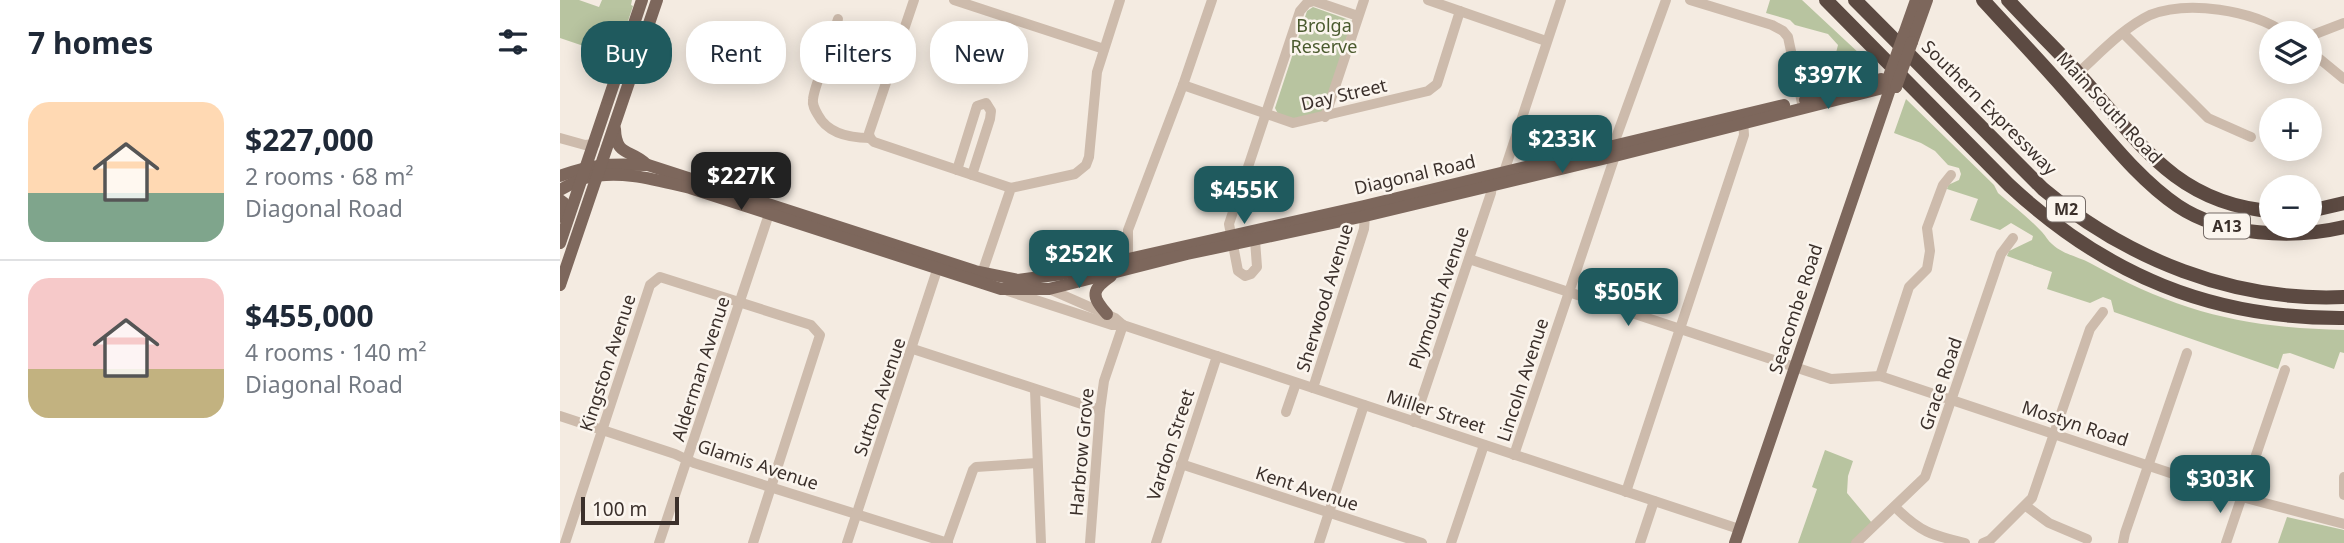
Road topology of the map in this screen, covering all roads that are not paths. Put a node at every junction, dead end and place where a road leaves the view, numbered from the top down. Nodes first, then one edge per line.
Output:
1 (642, 0) edge
2 (657, 0) edge
3 (914, 0) edge
4 (954, 0) edge
5 (1120, 0) edge
6 (1212, 0) edge
7 (1364, 0) edge
8 (1428, 0) edge
9 (1561, 0) edge
10 (1666, 0) edge
11 (1690, 0) edge
12 (1820, 0) edge
13 (1826, 0) edge
14 (1855, 0) edge
15 (1916, 0) edge
16 (1927, 0) edge
17 (1983, 0) edge
18 (2016, 3) edge
19 (1460, 11) junction
20 (1358, 16) junction
21 (907, 21) edge
22 (2259, 21) edge
23 (2344, 23) edge
24 (1854, 30) junction
25 (2322, 31) edge
26 (2123, 33) junction
27 (1908, 38) junction
28 (1546, 41) junction
29 (1104, 49) junction
30 (2322, 61) edge
31 (2078, 73) junction
32 (2344, 79) edge
33 (817, 84) edge
34 (886, 84) edge
35 (1891, 84) junction
36 (1183, 85) junction
37 (2063, 87) junction
38 (1802, 105) junction
39 (1267, 115) junction
40 (1325, 117) junction
41 (1743, 120) junction
42 (615, 128) junction
43 (2251, 137) dead end
44 (870, 138) junction
45 (563, 139) edge
46 (595, 145) junction
47 (1614, 151) junction
48 (648, 165) junction
49 (600, 170) junction
50 (957, 170) junction
51 (585, 172) junction
52 (560, 174) edge
53 (1951, 174) dead end
54 (972, 175) junction
55 (1500, 179) junction
56 (1011, 188) junction
57 (560, 190) edge
58 (560, 200) edge
59 (2344, 204) edge
60 (2259, 208) edge
61 (770, 209) junction
62 (2322, 209) edge
63 (1364, 211) junction
64 (2344, 227) edge
65 (564, 230) junction
66 (2013, 238) dead end
67 (1255, 240) junction
68 (1232, 241) junction
69 (560, 243) edge
70 (1469, 259) junction
71 (939, 264) junction
72 (1129, 264) junction
73 (982, 273) junction
74 (1114, 273) junction
75 (1018, 280) junction
76 (560, 285) edge
77 (1001, 289) junction
78 (1049, 289) junction
79 (1569, 292) junction
80 (2344, 297) edge
81 (740, 302) junction
82 (2102, 313) dead end
83 (1107, 314) junction
84 (2344, 318) edge
85 (1123, 325) junction
86 (1681, 330) junction
87 (913, 349) junction
88 (2187, 353) dead end
89 (1216, 356) junction
90 (1796, 368) junction
91 (2285, 370) dead end
92 (1880, 376) junction
93 (1296, 383) junction
94 (1313, 388) junction
95 (1035, 390) junction
96 (1952, 400) junction
97 (1364, 405) junction
98 (1100, 410) junction
99 (1286, 412) dead end
100 (560, 416) edge
101 (1414, 422) junction
102 (603, 430) junction
103 (2055, 434) junction
104 (1484, 445) junction
105 (1514, 455) junction
106 (688, 459) junction
107 (1037, 463) junction
108 (1181, 464) junction
109 (2148, 465) junction
110 (2344, 477) edge
111 (772, 486) junction
112 (1626, 492) junction
113 (2344, 495) edge
114 (2242, 497) junction
115 (1654, 501) junction
116 (2026, 506) junction
117 (1895, 507) junction
118 (1329, 513) junction
119 (857, 514) junction
120 (2344, 522) edge
121 (1739, 530) junction
122 (2087, 539) dead end
123 (565, 543) edge
124 (659, 543) edge
125 (753, 543) edge
126 (847, 543) edge
127 (947, 543) edge
128 (1041, 543) edge
129 (1090, 543) edge
130 (1156, 543) edge
131 (1319, 543) edge
132 (1419, 543) edge
133 (1451, 543) edge
134 (1640, 543) edge
135 (1735, 543) edge
136 (1856, 543) edge
137 (1965, 543) edge
138 (1983, 543) edge
139 (2123, 543) edge
140 (2226, 543) edge

1 - 46 main road
2 - 42 main road
3 - 21 street
4 - 29 street
5 - 29 street
6 - 36 street
7 - 20 street
8 - 19 street
9 - 28 street, Plymouth Avenue
10 - 47 street, Lincoln Avenue
11 - 38 street
12 - 24 highway
13 - 24 highway, M2
14 - 80 highway, Southern Expressway / M2
15 - 27 main road, Seacombe Road
16 - 27 main road, Seacombe Road
17 - 37 highway, Main South Road / A13
18 - 31 highway, Main South Road / A13
19 - 28 street
19 - 40 street, Day Street
20 - 39 street
20 - 40 street
22 - 26 street
23 - 25 street
24 - 84 highway, M2
26 - 31 street
26 - 43 street
27 - 35 main road, Seacombe Road, bridge
28 - 55 street, Plymouth Avenue
29 - 56 street
30 - 32 street
31 - 37 highway
31 - 60 highway, Main South Road / A13
33 - 44 street
34 - 44 street
35 - 38 main road, Diagonal Road
35 - 90 main road, Seacombe Road
36 - 39 street, Day Street
36 - 72 street
37 - 64 highway, Main South Road / A13
38 - 41 main road, Diagonal Road
39 - 40 street, Day Street
39 - 68 street
41 - 47 main road, Diagonal Road
41 - 86 street
42 - 48 main road
42 - 49 main road
44 - 50 street
45 - 46 street
46 - 51 main road
46 - 52 main road
47 - 55 main road, Diagonal Road
47 - 79 street, Lincoln Avenue
48 - 49 main road, Diagonal Road
48 - 61 main road, Diagonal Road
49 - 51 main road, Diagonal Road
49 - 61 main road, Diagonal Road
49 - 76 main road
50 - 54 street
50 - 54 street
51 - 52 main road, Diagonal Road
51 - 57 main road, Diagonal Road
51 - 65 main road
53 - 92 street
54 - 56 street
55 - 63 main road, Diagonal Road
55 - 70 street, Plymouth Avenue
56 - 73 street
58 - 65 main road
59 - 62 highway
61 - 71 main road, Diagonal Road
61 - 81 street, Alderman Avenue
63 - 67 main road, Diagonal Road
63 - 68 main road, Diagonal Road
63 - 94 street, Sherwood Avenue
65 - 69 main road
66 - 96 street, Grace Road
67 - 68 main road, Diagonal Road
67 - 68 street
68 - 72 main road, Diagonal Road
70 - 79 street, Mostyn Road
70 - 101 street, Plymouth Avenue
71 - 73 main road, Diagonal Road
71 - 77 main road, Diagonal Road
71 - 87 street, Sutton Avenue
72 - 74 main road, Diagonal Road
72 - 75 main road, Diagonal Road
73 - 75 main road, Diagonal Road
74 - 78 main road, Diagonal Road
74 - 83 main road
75 - 78 main road
77 - 78 main road, Diagonal Road
77 - 85 street, Miller Street
78 - 83 street, Miller Street
79 - 86 street, Mostyn Road
79 - 105 street, Lincoln Avenue
81 - 102 street, Kingston Avenue
81 - 106 street, Alderman Avenue
81 - 111 street
82 - 103 street
83 - 85 street, Miller Street
85 - 89 street, Miller Street
85 - 98 street, Harbrow Grove
86 - 90 street, Mostyn Road
86 - 112 street
87 - 95 street
87 - 119 street, Sutton Avenue
88 - 109 street
89 - 93 street, Miller Street
89 - 108 street, Vardon Street
90 - 92 street, Mostyn Road
90 - 121 main road, Seacombe Road
91 - 114 street
92 - 96 street, Mostyn Road
93 - 94 street, Miller Street
93 - 99 street
94 - 97 street, Miller Street
95 - 98 street
95 - 107 street
96 - 103 street, Mostyn Road
96 - 117 street, Grace Road
97 - 101 street, Miller Street
97 - 118 street
98 - 129 street, Harbrow Grove
100 - 102 street, Glamis Avenue
101 - 104 street, Miller Street
102 - 106 street, Glamis Avenue
102 - 123 street, Kingston Avenue
103 - 109 street, Mostyn Road
103 - 116 street
104 - 105 street, Miller Street
104 - 133 street
105 - 112 street, Miller Street
106 - 111 street, Glamis Avenue
106 - 124 street, Alderman Avenue
107 - 127 street
107 - 128 street
108 - 118 street, Kent Avenue
108 - 130 street, Vardon Street
109 - 114 street, Mostyn Road
109 - 139 street
110 - 113 street
111 - 119 street, Glamis Avenue
111 - 125 street
112 - 115 street, Miller Street
114 - 120 street, Mostyn Road
114 - 140 street
115 - 121 street, Miller Street
115 - 134 street
116 - 122 street
116 - 138 street
117 - 136 street, Grace Road
117 - 137 street
118 - 131 street
118 - 132 street, Kent Avenue
119 - 126 street, Sutton Avenue
119 - 127 street, Glamis Avenue
121 - 135 main road, Seacombe Road

